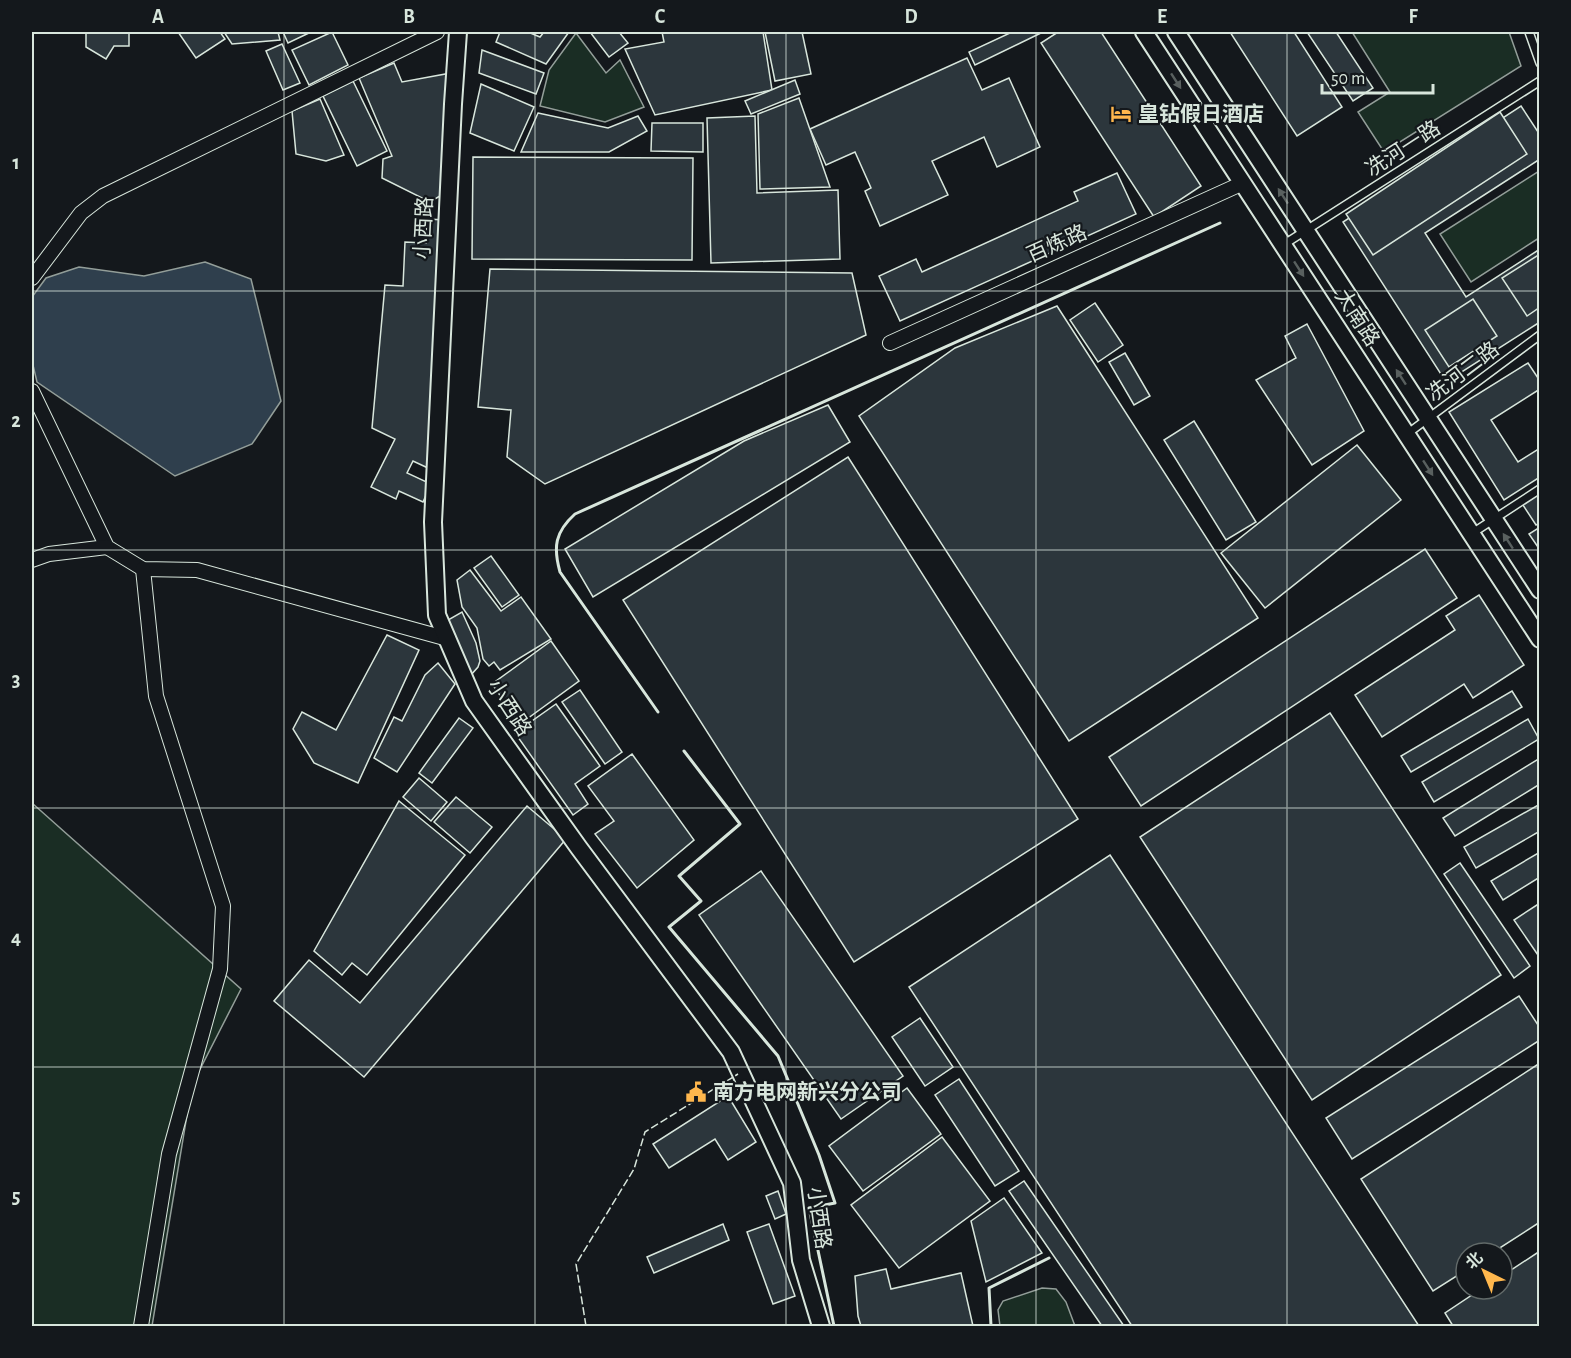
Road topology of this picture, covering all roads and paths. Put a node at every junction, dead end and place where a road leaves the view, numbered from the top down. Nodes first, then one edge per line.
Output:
1 (437, 32) edge
2 (458, 32) edge
3 (1176, 32) edge
4 (1529, 32) edge
5 (1149, 33) edge
6 (1539, 63) edge
7 (1539, 81) edge
8 (1243, 183) junction
9 (1306, 231) junction
10 (1283, 245) junction
11 (32, 278) edge
12 (1539, 335) edge
13 (890, 343) dead end
14 (32, 391) edge
15 (1428, 418) junction
16 (1407, 434) junction
17 (1539, 489) edge
18 (1494, 519) junction
19 (1471, 534) junction
20 (107, 547) junction
21 (32, 560) edge
22 (143, 569) junction
23 (1539, 590) edge
24 (448, 639) junction
25 (1539, 639) edge
26 (141, 1326) edge
27 (821, 1326) edge

1 - 11 street
2 - 24 street, 小西路
9 -> 3 street, 大南路
4 - 6 lane
5 -> 8 street, 大南路
7 - 9 lane, 冼河一路
8 - 10 street, 大南路
8 - 13 street, 百炼路
9 - 10 lane, 冼河一路
15 -> 9 street, 大南路
10 -> 16 street, 大南路
12 - 15 lane, 冼河二路
14 - 20 street
15 - 16 lane, 冼河二路
15 - 18 street, 大南路
16 -> 19 street, 大南路
17 - 18 lane
18 - 19 lane
23 -> 18 street, 大南路
19 - 25 street, 大南路
20 - 21 street
20 - 22 street
22 - 24 street
22 - 26 street
24 - 27 street, 小西路

